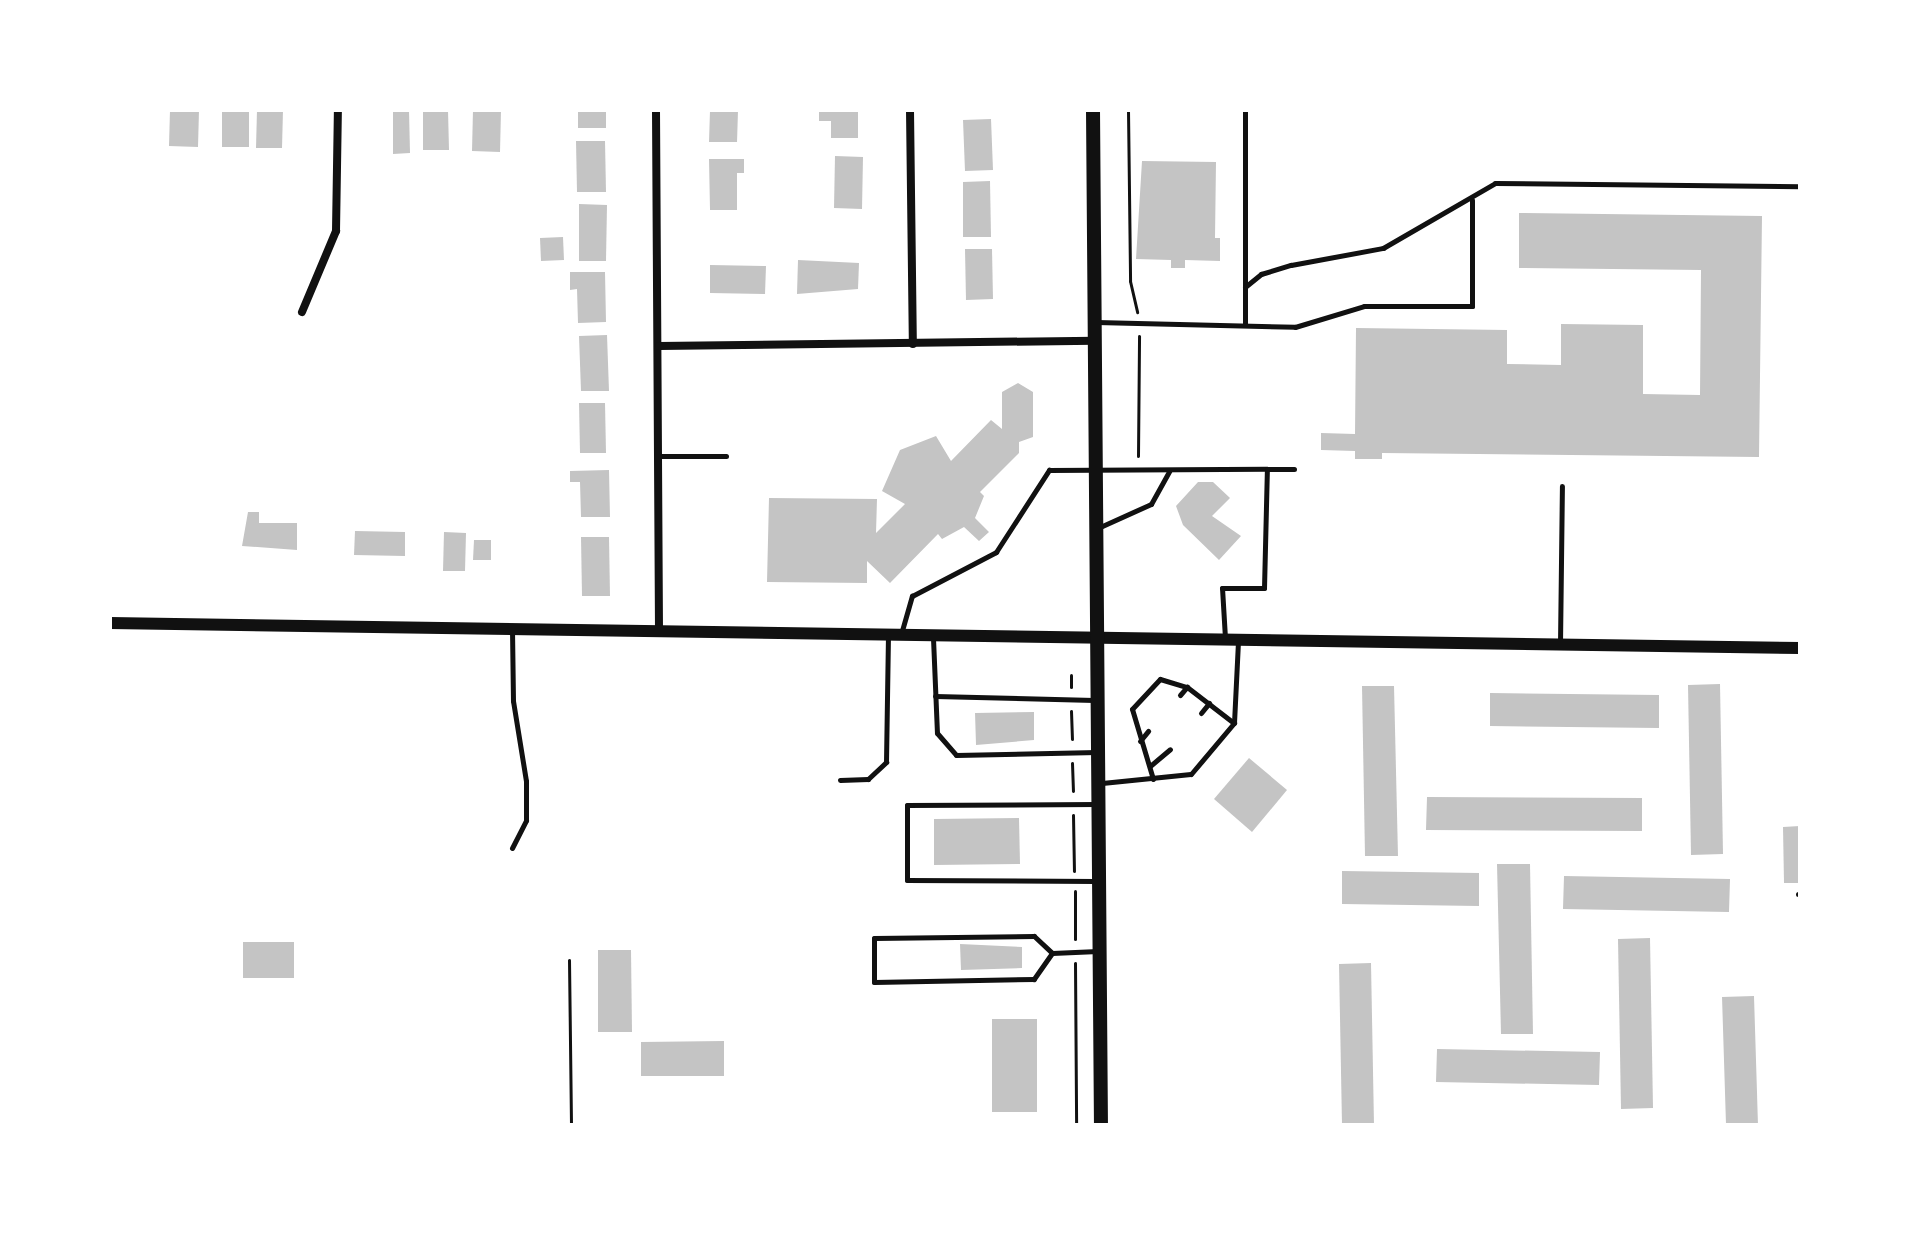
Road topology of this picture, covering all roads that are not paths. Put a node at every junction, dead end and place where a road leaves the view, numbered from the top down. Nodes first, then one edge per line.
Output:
1 (338, 110) edge
2 (656, 110) edge
3 (910, 110) edge
4 (1093, 110) edge
5 (1245, 110) edge
6 (1800, 186) edge
7 (1472, 199) junction
8 (1245, 287) junction
9 (302, 312) dead end
10 (1095, 322) junction
11 (1245, 325) junction
12 (1095, 341) junction
13 (913, 344) junction
14 (659, 346) junction
15 (659, 456) junction
16 (726, 456) dead end
17 (1267, 469) junction
18 (1294, 469) dead end
19 (1169, 471) junction
20 (1094, 473) junction
21 (1562, 486) dead end
22 (1095, 529) junction
23 (110, 623) edge
24 (512, 629) junction
25 (659, 630) junction
26 (894, 634) junction
27 (933, 635) junction
28 (1097, 638) junction
29 (1225, 640) junction
30 (1238, 640) junction
31 (1560, 645) junction
32 (1800, 648) edge
33 (1187, 687) junction
34 (1180, 695) dead end
35 (935, 696) junction
36 (1097, 700) junction
37 (1209, 703) junction
38 (1201, 713) dead end
39 (1234, 723) junction
40 (1148, 731) dead end
41 (1140, 741) junction
42 (1170, 749) dead end
43 (1098, 752) junction
44 (1150, 766) junction
45 (1153, 779) junction
46 (840, 780) dead end
47 (1098, 783) junction
48 (1098, 804) junction
49 (512, 848) dead end
50 (1099, 881) junction
51 (1099, 951) junction
52 (1052, 953) junction
53 (1101, 1125) edge

1 - 9 street
2 - 14 street
3 - 13 street
4 - 10 main road
5 - 8 lane
6 - 7 lane
7 - 8 lane
7 - 11 lane
8 - 11 lane
10 - 11 lane
10 - 12 main road
12 - 13 street
12 - 20 main road
13 - 14 street
14 - 15 street
15 - 16 lane
15 - 25 street
17 - 18 lane
17 - 19 lane
17 - 29 lane
19 - 20 lane
19 - 22 lane
20 - 22 main road
20 - 26 lane
21 - 31 lane
22 - 28 main road
23 - 24 street
24 - 25 street
24 - 49 lane
25 - 26 street
26 - 27 street
26 - 46 lane
27 - 28 street
27 - 35 lane
28 - 29 street
28 - 36 main road
29 - 30 street
30 - 31 street
30 - 39 lane
31 - 32 street
33 - 34 lane
33 - 37 lane
33 - 41 lane
35 - 36 lane
35 - 43 lane
36 - 43 main road
37 - 38 lane
37 - 39 lane
39 - 45 lane
40 - 41 lane
41 - 44 lane
42 - 44 lane
43 - 47 main road
44 - 45 lane
45 - 47 lane
47 - 48 main road
48 - 50 main road
48 - 50 lane
50 - 51 main road
51 - 52 lane
51 - 53 main road
52 - 52 lane

